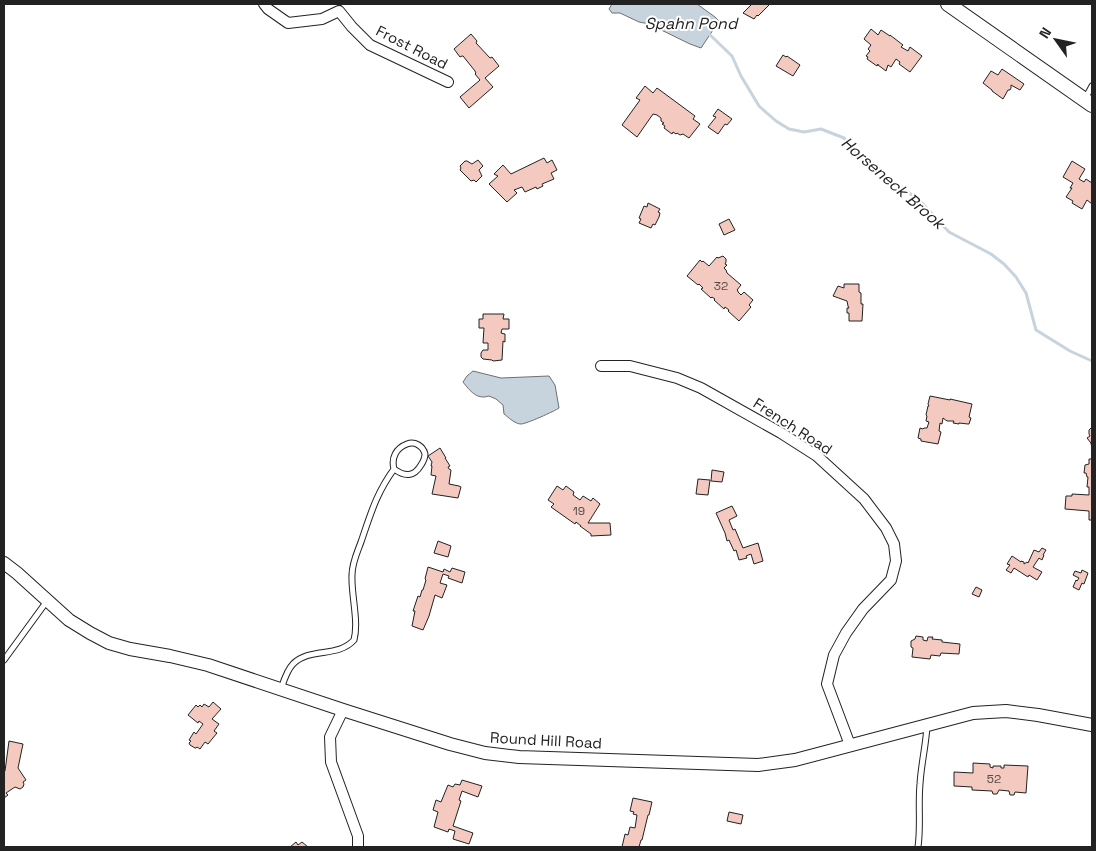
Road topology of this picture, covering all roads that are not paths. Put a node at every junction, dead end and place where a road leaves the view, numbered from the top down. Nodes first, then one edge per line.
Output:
1 (264, 4) edge
2 (948, 4) edge
3 (448, 82) dead end
4 (1092, 86) edge
5 (1088, 102) edge
6 (601, 366) dead end
7 (394, 469) junction
8 (4, 563) edge
9 (48, 600) junction
10 (4, 660) edge
11 (281, 689) junction
12 (343, 710) junction
13 (927, 725) junction
14 (1092, 725) edge
15 (850, 745) junction
16 (358, 847) edge
17 (918, 847) edge

1 - 3 street, Frost Road
2 - 5 main road
4 - 5 lane
6 - 15 street, French Road
7 - 7 lane
7 - 11 lane
8 - 9 street, Round Hill Road
9 - 10 lane
9 - 11 street, Round Hill Road
11 - 12 street, Round Hill Road
12 - 15 street, Round Hill Road
12 - 16 street
13 - 14 street, Round Hill Road
13 - 15 street, Round Hill Road
13 - 17 lane

